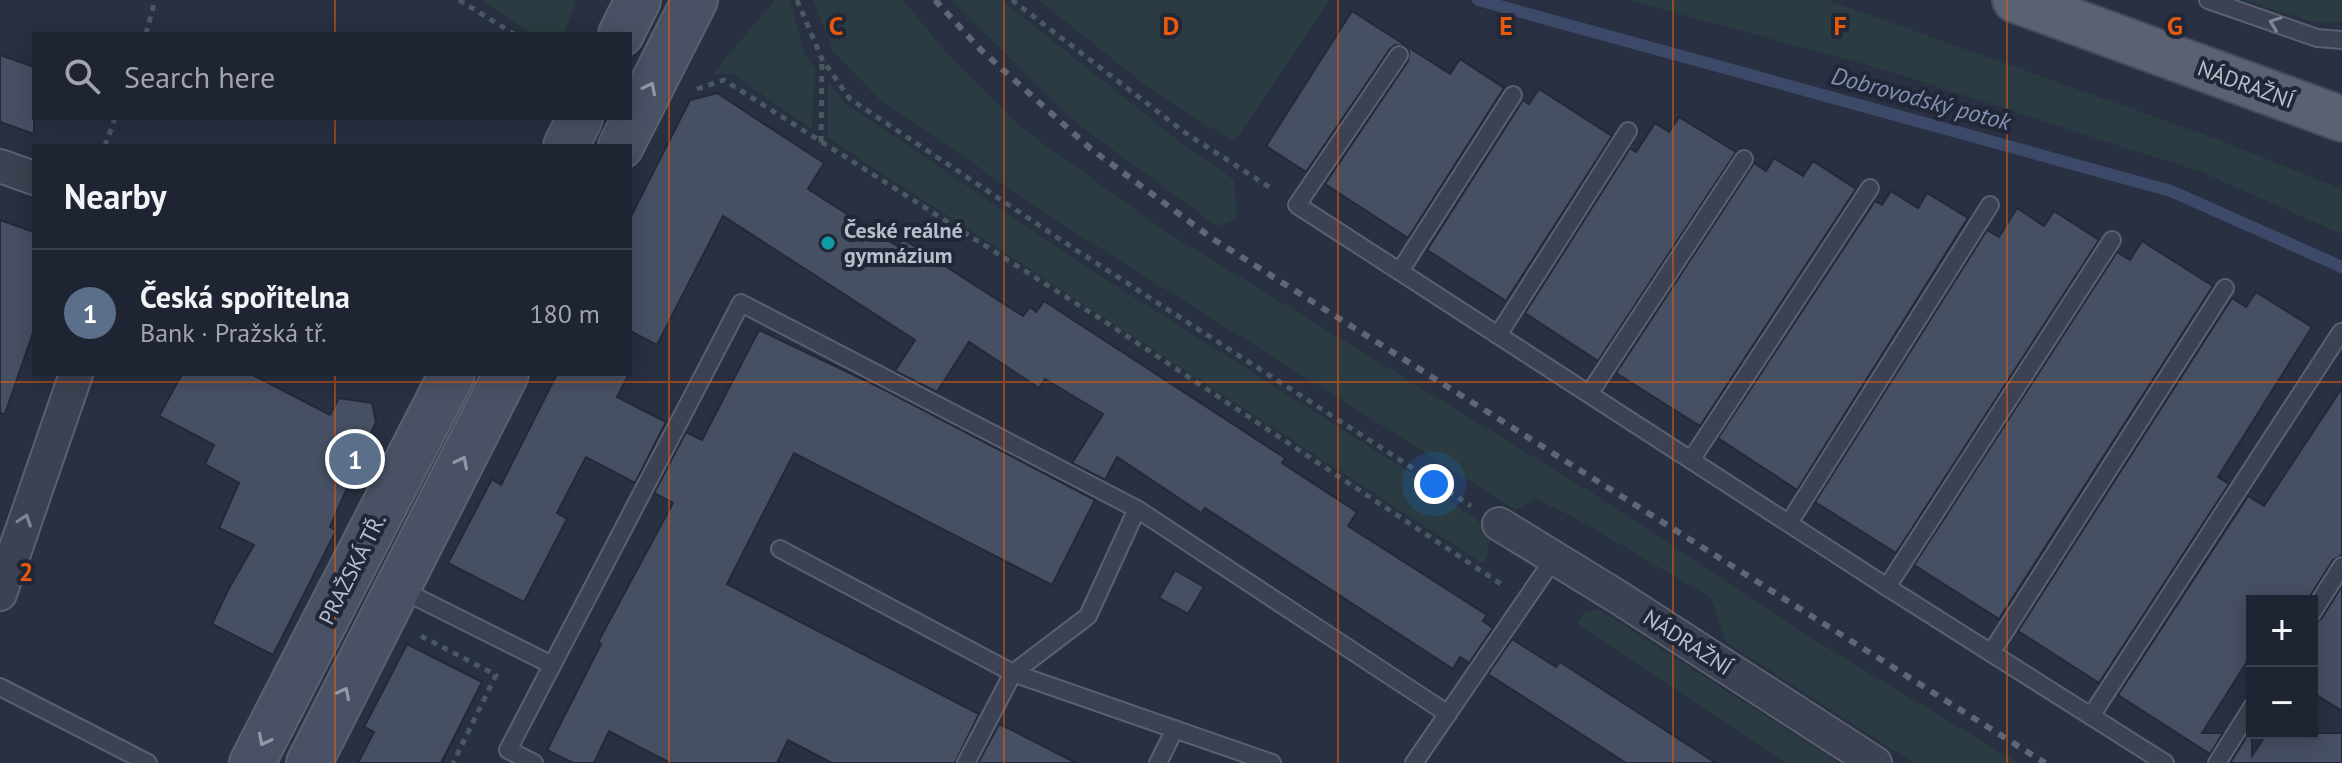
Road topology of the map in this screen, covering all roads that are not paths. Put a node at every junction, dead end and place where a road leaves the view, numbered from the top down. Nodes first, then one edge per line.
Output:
1 (638, 0) edge
2 (695, 0) edge
3 (2208, 0) edge
4 (2032, 1) edge
5 (622, 32) edge
6 (2342, 40) edge
7 (1399, 55) dead end
8 (1513, 95) dead end
9 (2342, 119) edge
10 (579, 120) edge
11 (1628, 131) dead end
12 (567, 144) edge
13 (622, 144) edge
14 (1744, 159) dead end
15 (0, 166) edge
16 (32, 177) edge
17 (1870, 188) dead end
18 (1990, 205) dead end
19 (2112, 240) dead end
20 (1400, 271) junction
21 (2225, 288) dead end
22 (2341, 332) edge
23 (1498, 335) junction
24 (75, 376) edge
25 (449, 376) edge
26 (505, 376) edge
27 (1589, 394) junction
28 (1691, 460) junction
29 (1137, 509) junction
30 (1789, 523) junction
31 (1499, 524) road end
32 (780, 549) dead end
33 (1555, 557) junction
34 (2342, 566) edge
35 (1887, 587) junction
36 (398, 588) junction
37 (0, 594) edge
38 (2318, 604) edge
39 (1991, 653) junction
40 (552, 665) junction
41 (1013, 673) junction
42 (0, 687) edge
43 (1448, 714) junction
44 (2091, 716) junction
45 (2246, 717) edge
46 (1175, 729) junction
47 (148, 763) edge
48 (252, 763) edge
49 (309, 763) edge
50 (534, 763) edge
51 (966, 763) edge
52 (1158, 763) edge
53 (1272, 763) edge
54 (1414, 763) edge
55 (1875, 763) edge
56 (2165, 763) edge
57 (2217, 763) edge

1 - 5 street
13 -> 2 street
6 -> 3 lane
4 - 9 main road, NÁDRAŽNÍ
7 - 20 lane
8 - 20 lane
10 - 12 street
11 - 23 lane
14 - 27 lane
15 - 16 street
17 - 28 lane
18 - 30 lane
19 - 35 lane
20 - 23 lane
21 - 39 lane
22 - 44 lane
23 - 27 lane
37 -> 24 street
25 -> 48 street, PRAŽSKÁ TŘ.
36 -> 26 street
27 - 28 lane
28 - 30 lane
29 - 40 lane
29 - 41 lane
29 - 43 lane
30 - 35 lane
31 - 33 street, NÁDRAŽNÍ
32 - 41 lane
33 - 43 lane
33 - 55 street, NÁDRAŽNÍ
34 - 38 lane
35 - 39 lane
36 - 40 lane
49 -> 36 street
39 - 44 lane
40 - 50 lane
41 - 46 lane
41 - 51 lane
42 - 47 lane
43 - 54 lane
44 - 56 lane
45 - 57 lane
46 - 52 lane
46 - 53 lane

